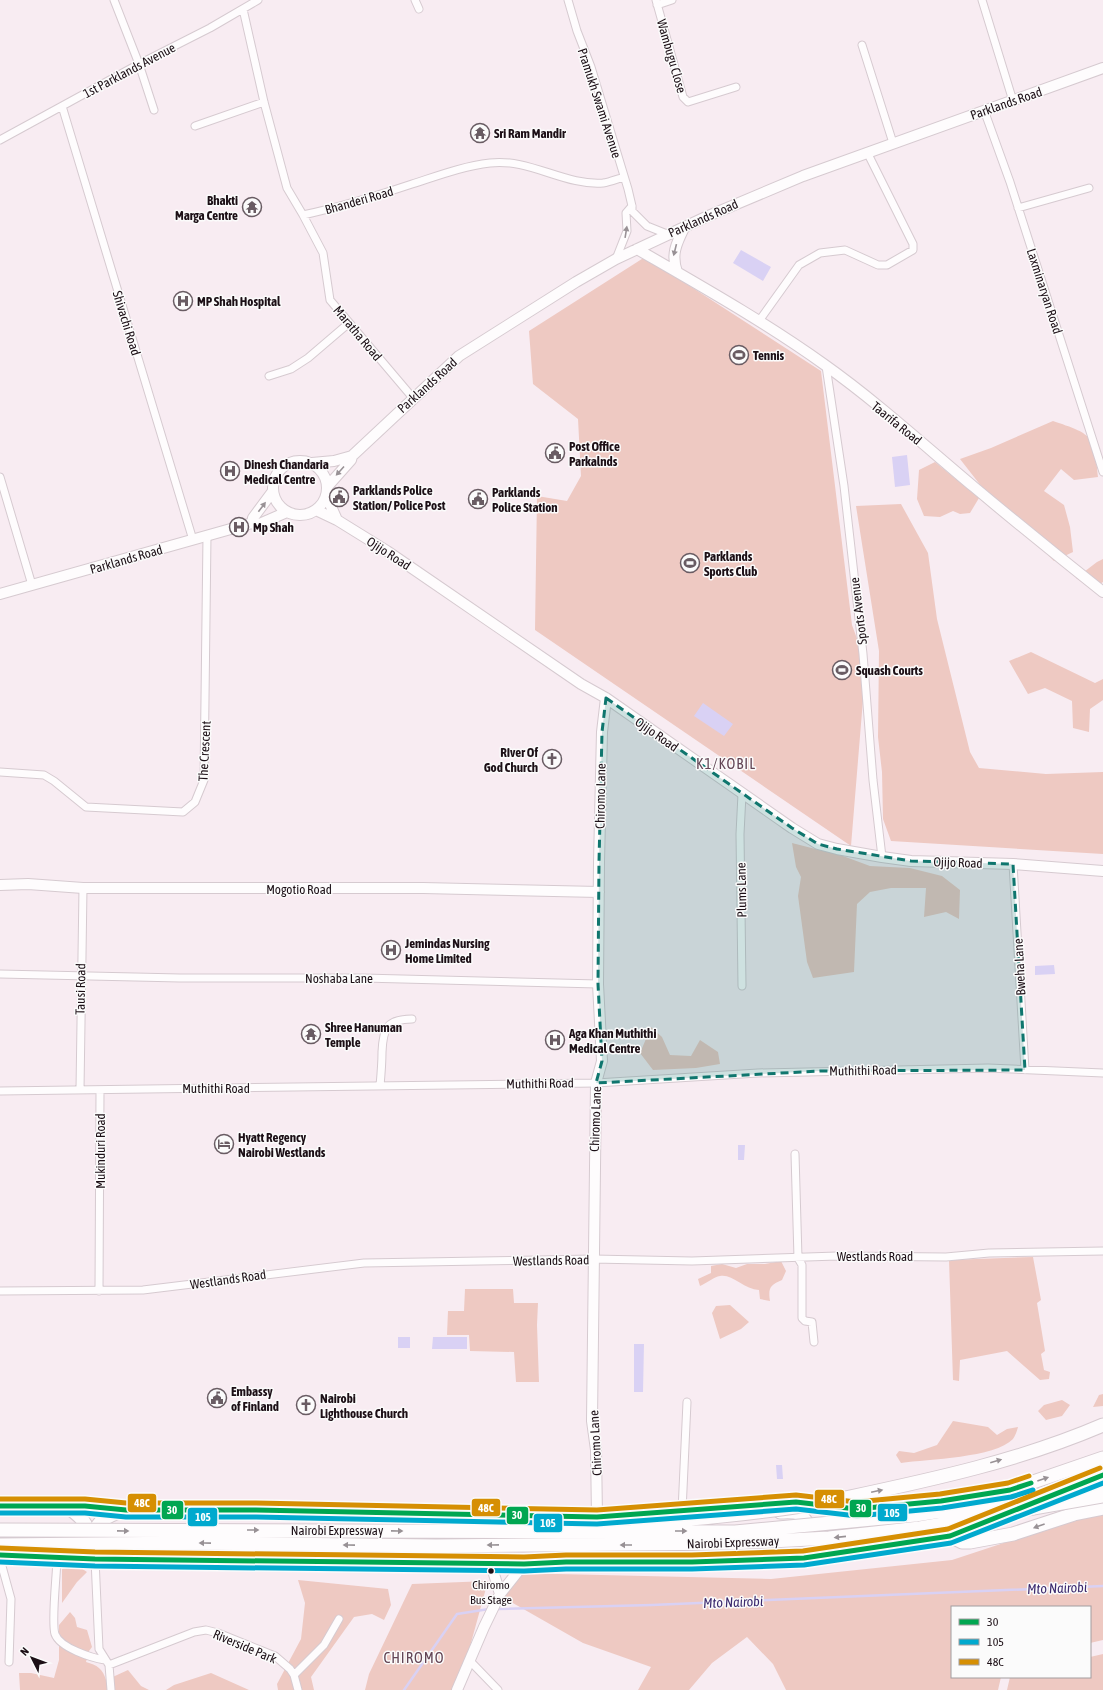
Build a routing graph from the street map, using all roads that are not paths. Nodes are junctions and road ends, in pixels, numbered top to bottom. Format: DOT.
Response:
graph roads {
  1 [pos="114,0"];
  2 [pos="258,0"];
  3 [pos="415,0"];
  4 [pos="568,0"];
  5 [pos="672,0"];
  6 [pos="982,0"];
  7 [pos="657,3"];
  8 [pos="244,9"];
  9 [pos="419,9"];
  10 [pos="862,45"];
  11 [pos="139,64"];
  12 [pos="1103,68"];
  13 [pos="736,87"];
  14 [pos="1013,101"];
  15 [pos="264,102"];
  16 [pos="62,106"];
  17 [pos="154,110"];
  18 [pos="984,110"];
  19 [pos="195,126"];
  20 [pos="0,140"];
  21 [pos="893,143"];
  22 [pos="868,152"];
  23 [pos="624,177"];
  24 [pos="1089,188"];
  25 [pos="632,206"];
  26 [pos="1018,208"];
  27 [pos="303,215"];
  28 [pos="684,228"];
  29 [pos="667,234"];
  30 [pos="637,249"];
  31 [pos="616,259"];
  32 [pos="677,272"];
  33 [pos="759,321"];
  34 [pos="349,323"];
  35 [pos="826,366"];
  36 [pos="269,376"];
  37 [pos="413,398"];
  38 [pos="352,456"];
  39 [pos="312,463"];
  40 [pos="1103,472"];
  41 [pos="0,477"];
  42 [pos="273,491"];
  43 [pos="327,491"];
  44 [pos="316,510"];
  45 [pos="287,512"];
  46 [pos="337,520"];
  47 [pos="252,523"];
  48 [pos="207,536"];
  49 [pos="193,540"];
  50 [pos="32,585"];
  51 [pos="1103,592"];
  52 [pos="0,594"];
  53 [pos="606,698"];
  54 [pos="0,772"];
  55 [pos="742,794"];
  56 [pos="882,857"];
  57 [pos="1012,864"];
  58 [pos="1103,871"];
  59 [pos="0,885"];
  60 [pos="83,888"];
  61 [pos="599,892"];
  62 [pos="0,974"];
  63 [pos="80,976"];
  64 [pos="598,984"];
  65 [pos="742,986"];
  66 [pos="412,1019"];
  67 [pos="1025,1070"];
  68 [pos="1103,1073"];
  69 [pos="596,1083"];
  70 [pos="380,1086"];
  71 [pos="80,1090"];
  72 [pos="100,1090"];
  73 [pos="0,1091"];
  74 [pos="795,1154"];
  75 [pos="1103,1251"];
  76 [pos="798,1258"];
  77 [pos="593,1260"];
  78 [pos="0,1291"];
  79 [pos="99,1291"];
  80 [pos="814,1342"];
  81 [pos="687,1402"];
  82 [pos="1103,1425"];
  83 [pos="1103,1458"];
  84 [pos="1103,1475"];
  85 [pos="1103,1486"];
  86 [pos="1103,1496"];
  87 [pos="0,1506"];
  88 [pos="66,1506"];
  89 [pos="1103,1508"];
  90 [pos="126,1510"];
  91 [pos="703,1510"];
  92 [pos="682,1511"];
  93 [pos="597,1517"];
  94 [pos="0,1524"];
  95 [pos="0,1530"];
  96 [pos="66,1530"];
  97 [pos="512,1530"];
  98 [pos="950,1536"];
  99 [pos="912,1542"];
  100 [pos="0,1545"];
  101 [pos="0,1555"];
  102 [pos="63,1558"];
  103 [pos="115,1558"];
  104 [pos="0,1559"];
  105 [pos="95,1559"];
  106 [pos="490,1564"];
  107 [pos="524,1564"];
  108 [pos="499,1597"];
  109 [pos="339,1619"];
  110 [pos="470,1661"];
  111 [pos="9,1662"];
  112 [pos="107,1662"];
  113 [pos="294,1675"];
  114 [pos="111,1690"];
  115 [pos="298,1690"];
  116 [pos="457,1690"];
  117 [pos="498,1690"];
  1 -- 11 [label="street"];
  2 -- 8 [label="street, 1st Parklands Avenue"];
  3 -- 9 [label="street"];
  4 -- 23 [label="street, Pramukh Swami Avenue"];
  5 -- 7 [label="street"];
  6 -- 14 [label="street"];
  7 -- 13 [label="street, Wambugu Close"];
  8 -- 11 [label="street, 1st Parklands Avenue"];
  8 -- 15 [label="street"];
  10 -- 21 [label="street"];
  11 -- 16 [label="street, 1st Parklands Avenue"];
  11 -- 17 [label="street"];
  12 -- 14 [label="main road, Parklands Road"];
  14 -- 18 [label="main road, Parklands Road"];
  15 -- 19 [label="street"];
  15 -- 27 [label="street"];
  16 -- 20 [label="street, 1st Parklands Avenue"];
  16 -- 49 [label="street, Shivachi Road"];
  18 -- 21 [label="main road, Parklands Road"];
  18 -- 26 [label="street, Laxminaryan Road"];
  21 -- 22 [label="main road, Parklands Road"];
  22 -- 28 [label="main road, Parklands Road"];
  22 -- 33 [label="street"];
  23 -- 25 [label="street, Pramukh Swami Avenue"];
  23 -- 27 [label="street, Bhanderi Road"];
  24 -- 26 [label="street"];
  25 -- 29 [label="street, Pramukh Swami Avenue"];
  31 -- 25 [label="street, one-way"];
  26 -- 40 [label="street, Laxminaryan Road"];
  27 -- 34 [label="street, Maratha Road"];
  28 -- 29 [label="main road, Parklands Road"];
  28 -- 32 [label="main road, one-way"];
  29 -- 30 [label="main road, Parklands Road"];
  30 -- 31 [label="main road, Parklands Road"];
  30 -- 32 [label="main road, Taarifa Road"];
  31 -- 37 [label="main road, Parklands Road"];
  32 -- 33 [label="main road, Taarifa Road"];
  33 -- 35 [label="main road, Taarifa Road"];
  34 -- 36 [label="street"];
  34 -- 37 [label="street, Maratha Road"];
  35 -- 51 [label="main road, Taarifa Road"];
  35 -- 56 [label="street, Sports Avenue"];
  37 -- 38 [label="main road, Parklands Road"];
  38 -- 39 [label="main road, Parklands Road"];
  38 -- 43 [label="main road, Parklands Road, one-way"];
  39 -- 42 [label="main road"];
  39 -- 43 [label="main road"];
  41 -- 50 [label="street"];
  42 -- 45 [label="main road"];
  47 -- 42 [label="main road, one-way"];
  43 -- 44 [label="main road"];
  43 -- 46 [label="main road"];
  44 -- 45 [label="main road"];
  44 -- 46 [label="main road, Ojijo Road"];
  45 -- 47 [label="main road, Parklands Road"];
  46 -- 53 [label="main road, Ojijo Road"];
  47 -- 48 [label="main road, Parklands Road"];
  48 -- 49 [label="main road, Parklands Road"];
  48 -- 54 [label="street, The Crescent"];
  49 -- 50 [label="main road, Parklands Road"];
  50 -- 52 [label="main road, Parklands Road"];
  53 -- 55 [label="main road, Ojijo Road"];
  53 -- 61 [label="main road, Chiromo Lane"];
  55 -- 56 [label="main road, Ojijo Road"];
  55 -- 65 [label="street, Plums Lane"];
  56 -- 57 [label="main road, Ojijo Road"];
  57 -- 58 [label="main road, Ojijo Road"];
  57 -- 67 [label="street, Bweha Lane"];
  59 -- 60 [label="main road, Mogotio Road"];
  60 -- 61 [label="main road, Mogotio Road"];
  60 -- 63 [label="street, Tausi Road"];
  61 -- 64 [label="main road, Chiromo Lane"];
  62 -- 63 [label="street, Noshaba Lane"];
  63 -- 64 [label="street, Noshaba Lane"];
  63 -- 71 [label="street, Tausi Road"];
  64 -- 69 [label="main road, Chiromo Lane"];
  66 -- 70 [label="street"];
  67 -- 68 [label="street, Muthithi Road"];
  67 -- 69 [label="street, Muthithi Road"];
  69 -- 70 [label="street, Muthithi Road"];
  69 -- 77 [label="main road, Chiromo Lane"];
  70 -- 72 [label="street, Muthithi Road"];
  71 -- 72 [label="street, Muthithi Road"];
  71 -- 73 [label="street, Muthithi Road"];
  72 -- 79 [label="street, Mukinduri Road"];
  74 -- 76 [label="street"];
  75 -- 76 [label="street, Westlands Road"];
  76 -- 77 [label="street, Westlands Road"];
  76 -- 80 [label="street"];
  77 -- 79 [label="street, Westlands Road"];
  77 -- 93 [label="main road, Chiromo Lane"];
  78 -- 79 [label="street, Westlands Road"];
  81 -- 92 [label="street"];
  97 -- 82 [label="highway, one-way, bridge"];
  91 -- 83 [label="highway, one-way"];
  84 -- 98 [label="highway"];
  97 -- 85 [label="highway, Nairobi Expressway, one-way, bridge"];
  86 -- 100 [label="highway, Nairobi Expressway, one-way, bridge"];
  87 -- 88 [label="highway"];
  88 -- 90 [label="highway"];
  88 -- 102 [label="highway"];
  89 -- 98 [label="highway, one-way"];
  90 -- 93 [label="highway"];
  90 -- 103 [label="highway"];
  91 -- 92 [label="highway"];
  91 -- 99 [label="highway"];
  92 -- 93 [label="highway"];
  94 -- 96 [label="highway, bridge"];
  95 -- 96 [label="highway, Nairobi Expressway, bridge"];
  96 -- 97 [label="highway, Nairobi Expressway, one-way, bridge"];
  98 -- 99 [label="highway"];
  99 -- 107 [label="highway"];
  101 -- 102 [label="highway"];
  102 -- 105 [label="highway"];
  102 -- 112 [label="street"];
  103 -- 105 [label="highway"];
  103 -- 106 [label="highway"];
  104 -- 111 [label="street"];
  105 -- 112 [label="street"];
  106 -- 107 [label="highway"];
  106 -- 108 [label="main road"];
  107 -- 108 [label="main road"];
  108 -- 110 [label="main road"];
  109 -- 113 [label="street"];
  110 -- 116 [label="main road"];
  110 -- 117 [label="street"];
  112 -- 113 [label="street, Riverside Park"];
  112 -- 114 [label="street"];
  113 -- 115 [label="street, Riverside Park"];
}
